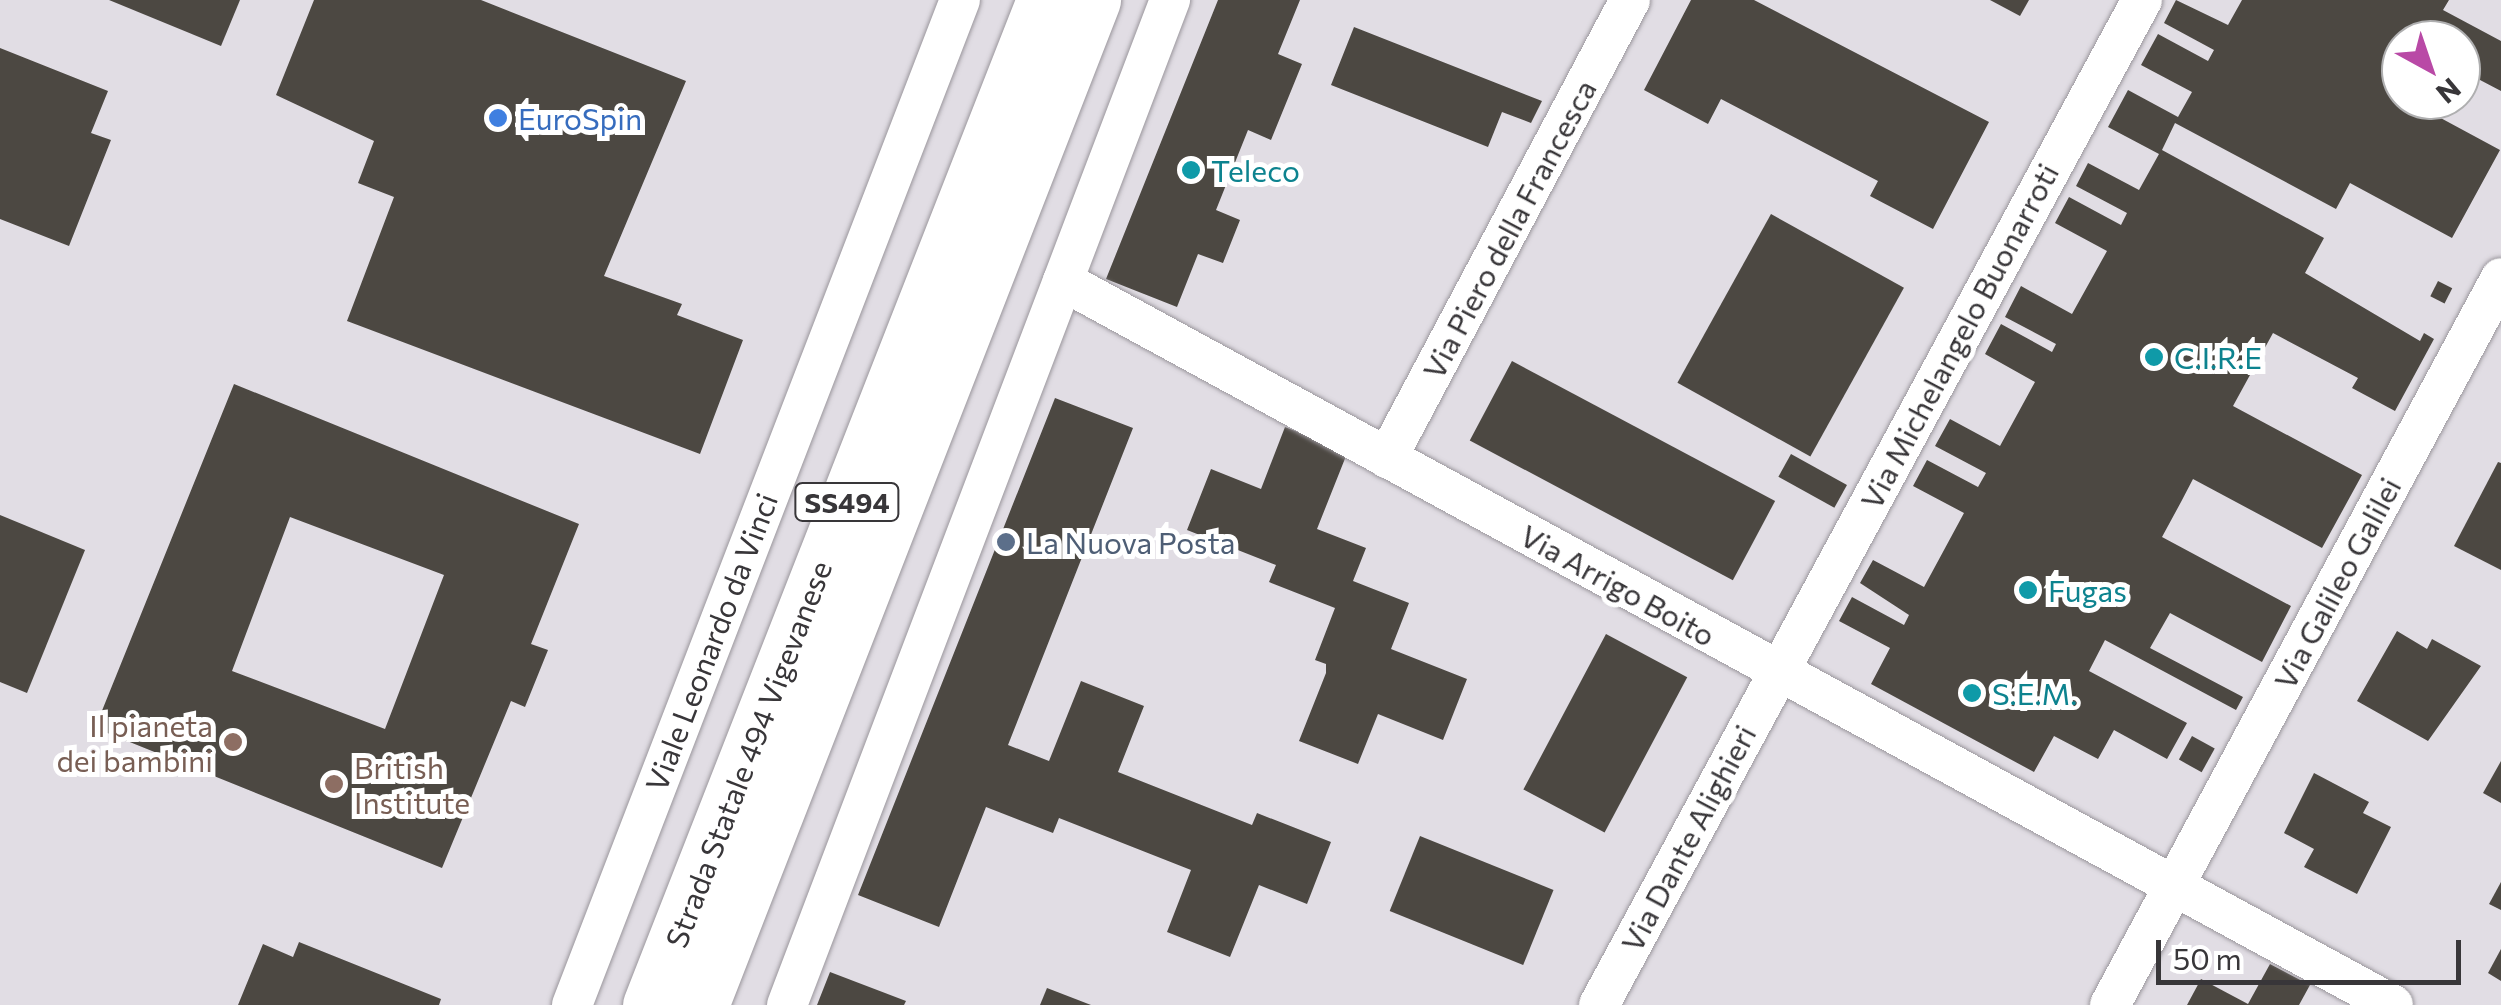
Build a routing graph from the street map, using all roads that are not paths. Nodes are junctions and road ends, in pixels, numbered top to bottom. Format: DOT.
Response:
graph roads {
  1 [pos="960,0"];
  2 [pos="1044,0"];
  3 [pos="1093,0"];
  4 [pos="1170,0"];
  5 [pos="1630,0"];
  6 [pos="2142,0"];
  7 [pos="2501,278"];
  8 [pos="1062,281"];
  9 [pos="1387,458"];
  10 [pos="1777,672"];
  11 [pos="2174,888"];
  12 [pos="572,1005"];
  13 [pos="650,1005"];
  14 [pos="701,1005"];
  15 [pos="788,1005"];
  16 [pos="1599,1005"];
  17 [pos="2110,1005"];
  18 [pos="2393,1005"];
  1 -- 12 [label="street, Viale Leonardo da Vinci"];
  2 -- 13 [label="main road, Strada Statale 494 Vigevanese / SS494"];
  3 -- 14 [label="main road, Strada Statale 494 Vigevanese / SS494"];
  4 -- 8 [label="street"];
  5 -- 9 [label="street, Via Piero della Francesca"];
  6 -- 10 [label="street, Via Michelangelo Buonarroti"];
  7 -- 11 [label="street, Via Galileo Galilei"];
  8 -- 9 [label="street, Via Arrigo Boito"];
  8 -- 15 [label="street"];
  9 -- 10 [label="street, Via Arrigo Boito"];
  10 -- 11 [label="street, Via Arrigo Boito"];
  10 -- 16 [label="street, Via Dante Alighieri"];
  11 -- 17 [label="street, Via Galileo Galilei"];
  11 -- 18 [label="street, Via Arrigo Boito"];
}
